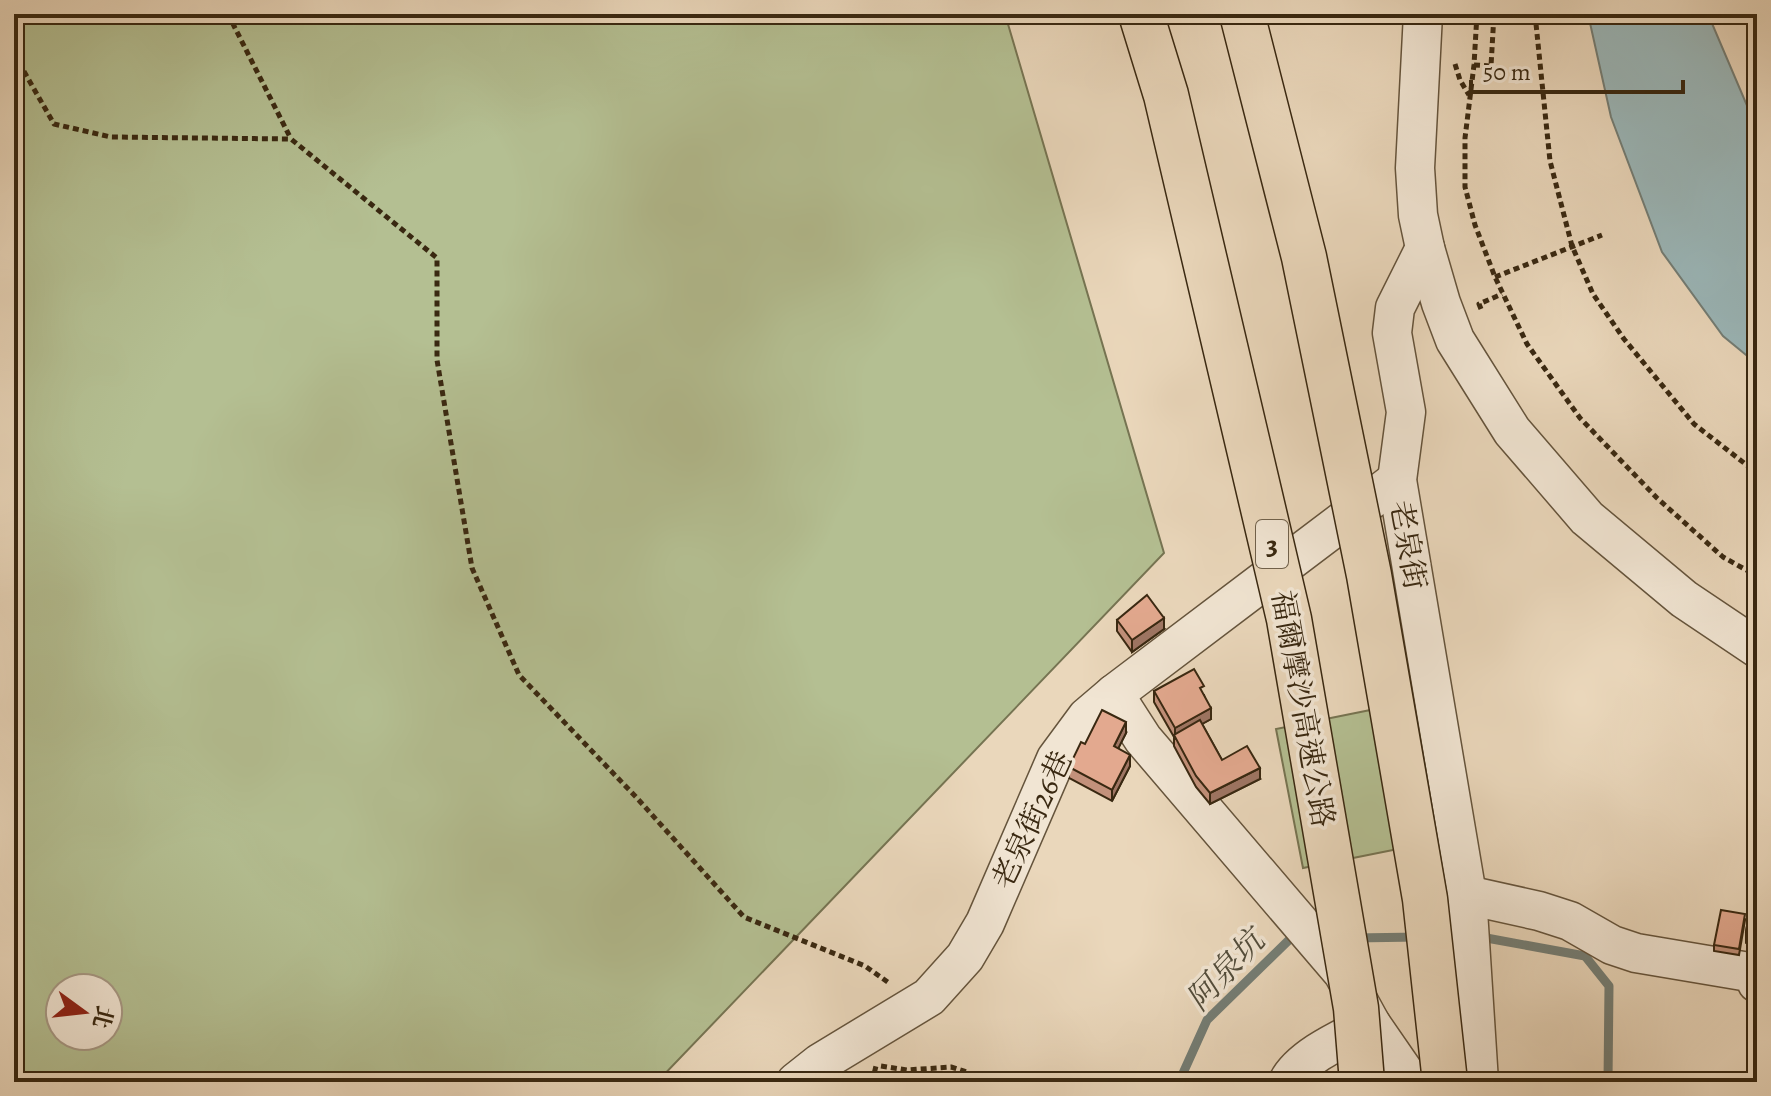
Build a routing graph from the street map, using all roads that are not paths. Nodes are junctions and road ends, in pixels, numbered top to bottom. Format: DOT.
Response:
graph roads {
  1 [pos="1141,14"];
  2 [pos="1242,14"];
  3 [pos="1423,14"];
  4 [pos="1425,248"];
  5 [pos="1397,480"];
  6 [pos="1757,648"];
  7 [pos="1114,694"];
  8 [pos="1467,895"];
  9 [pos="1757,983"];
  10 [pos="1371,1024"];
  11 [pos="796,1082"];
  12 [pos="1288,1082"];
  13 [pos="1362,1082"];
  14 [pos="1411,1082"];
  15 [pos="1445,1082"];
  16 [pos="1479,1082"];
  1 -- 13 [label="highway, 福爾摩沙高速公路 / 3, bridge"];
  2 -- 15 [label="highway, bridge"];
  3 -- 4 [label="street"];
  4 -- 5 [label="street, 老泉街"];
  4 -- 6 [label="street"];
  5 -- 7 [label="street, 老泉街26巷"];
  5 -- 8 [label="street, 老泉街"];
  7 -- 10 [label="street"];
  7 -- 11 [label="street, 老泉街26巷"];
  8 -- 9 [label="street"];
  8 -- 16 [label="street, 老泉街"];
  10 -- 12 [label="street"];
  10 -- 14 [label="street"];
}
